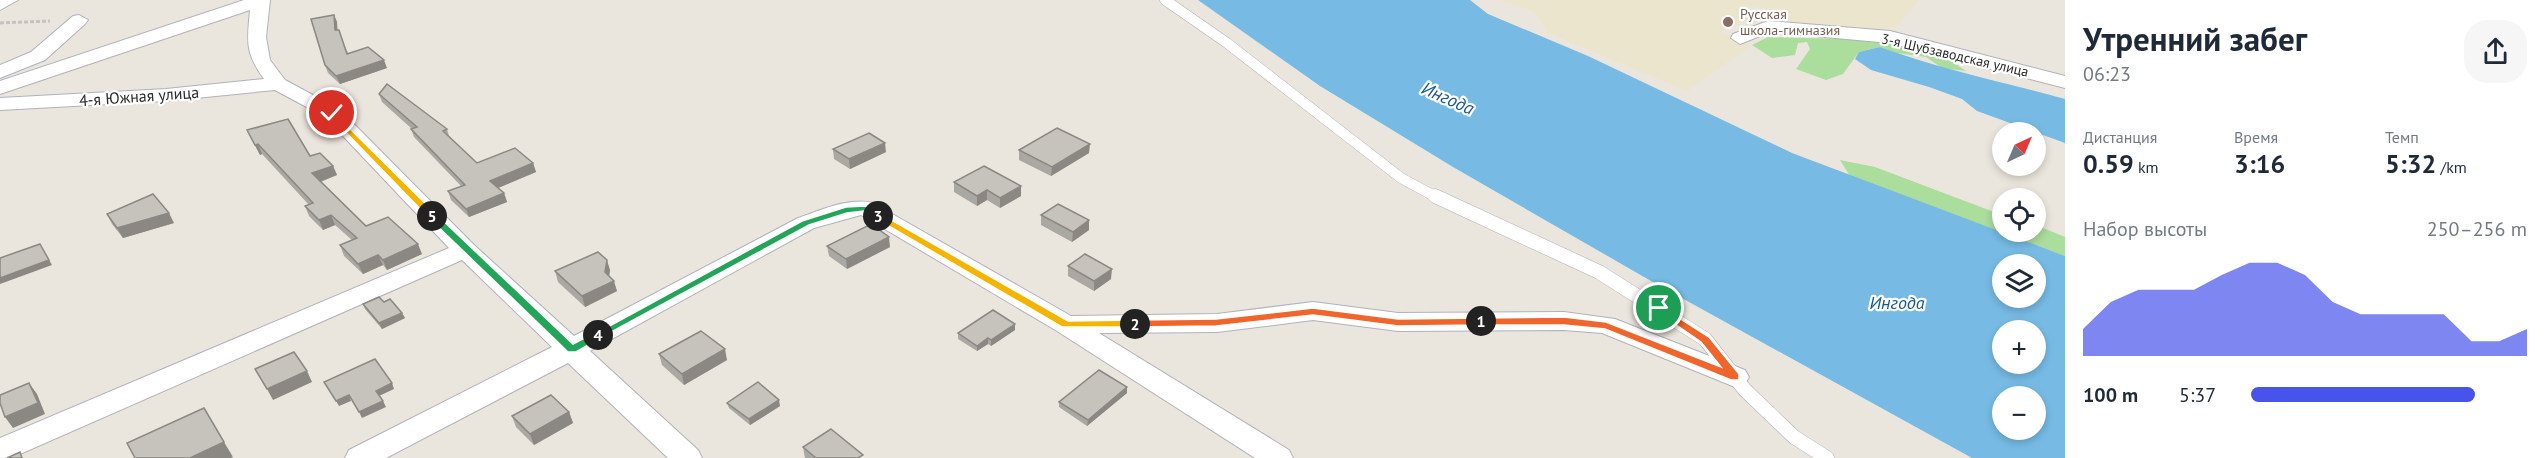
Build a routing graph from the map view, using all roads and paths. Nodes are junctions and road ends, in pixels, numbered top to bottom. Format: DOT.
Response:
graph roads {
  1 [pos="9,0"];
  2 [pos="260,0"];
  3 [pos="1165,0"];
  4 [pos="0,5"];
  5 [pos="79,20"];
  6 [pos="0,23"];
  7 [pos="1740,38"];
  8 [pos="0,72"];
  9 [pos="2065,82"];
  10 [pos="278,84"];
  11 [pos="0,88"];
  12 [pos="0,104"];
  13 [pos="465,250"];
  14 [pos="1066,324"];
  15 [pos="572,349"];
  16 [pos="1735,377"];
  17 [pos="0,450"];
  18 [pos="360,458"];
  19 [pos="687,458"];
  20 [pos="1278,458"];
  21 [pos="1827,458"];
  1 -- 4 [label="street"];
  2 -- 10 [label="street"];
  2 -- 11 [label="street"];
  3 -- 16 [label="lane"];
  5 -- 6 [label="path"];
  5 -- 8 [label="street"];
  7 -- 9 [label="street, 3-я Шубзаводская улица"];
  10 -- 12 [label="street, 4-я Южная улица"];
  10 -- 13 [label="street"];
  13 -- 15 [label="street"];
  13 -- 17 [label="street"];
  14 -- 15 [label="street"];
  14 -- 16 [label="street"];
  14 -- 20 [label="street"];
  15 -- 18 [label="street"];
  15 -- 19 [label="street"];
  16 -- 21 [label="lane"];
}
